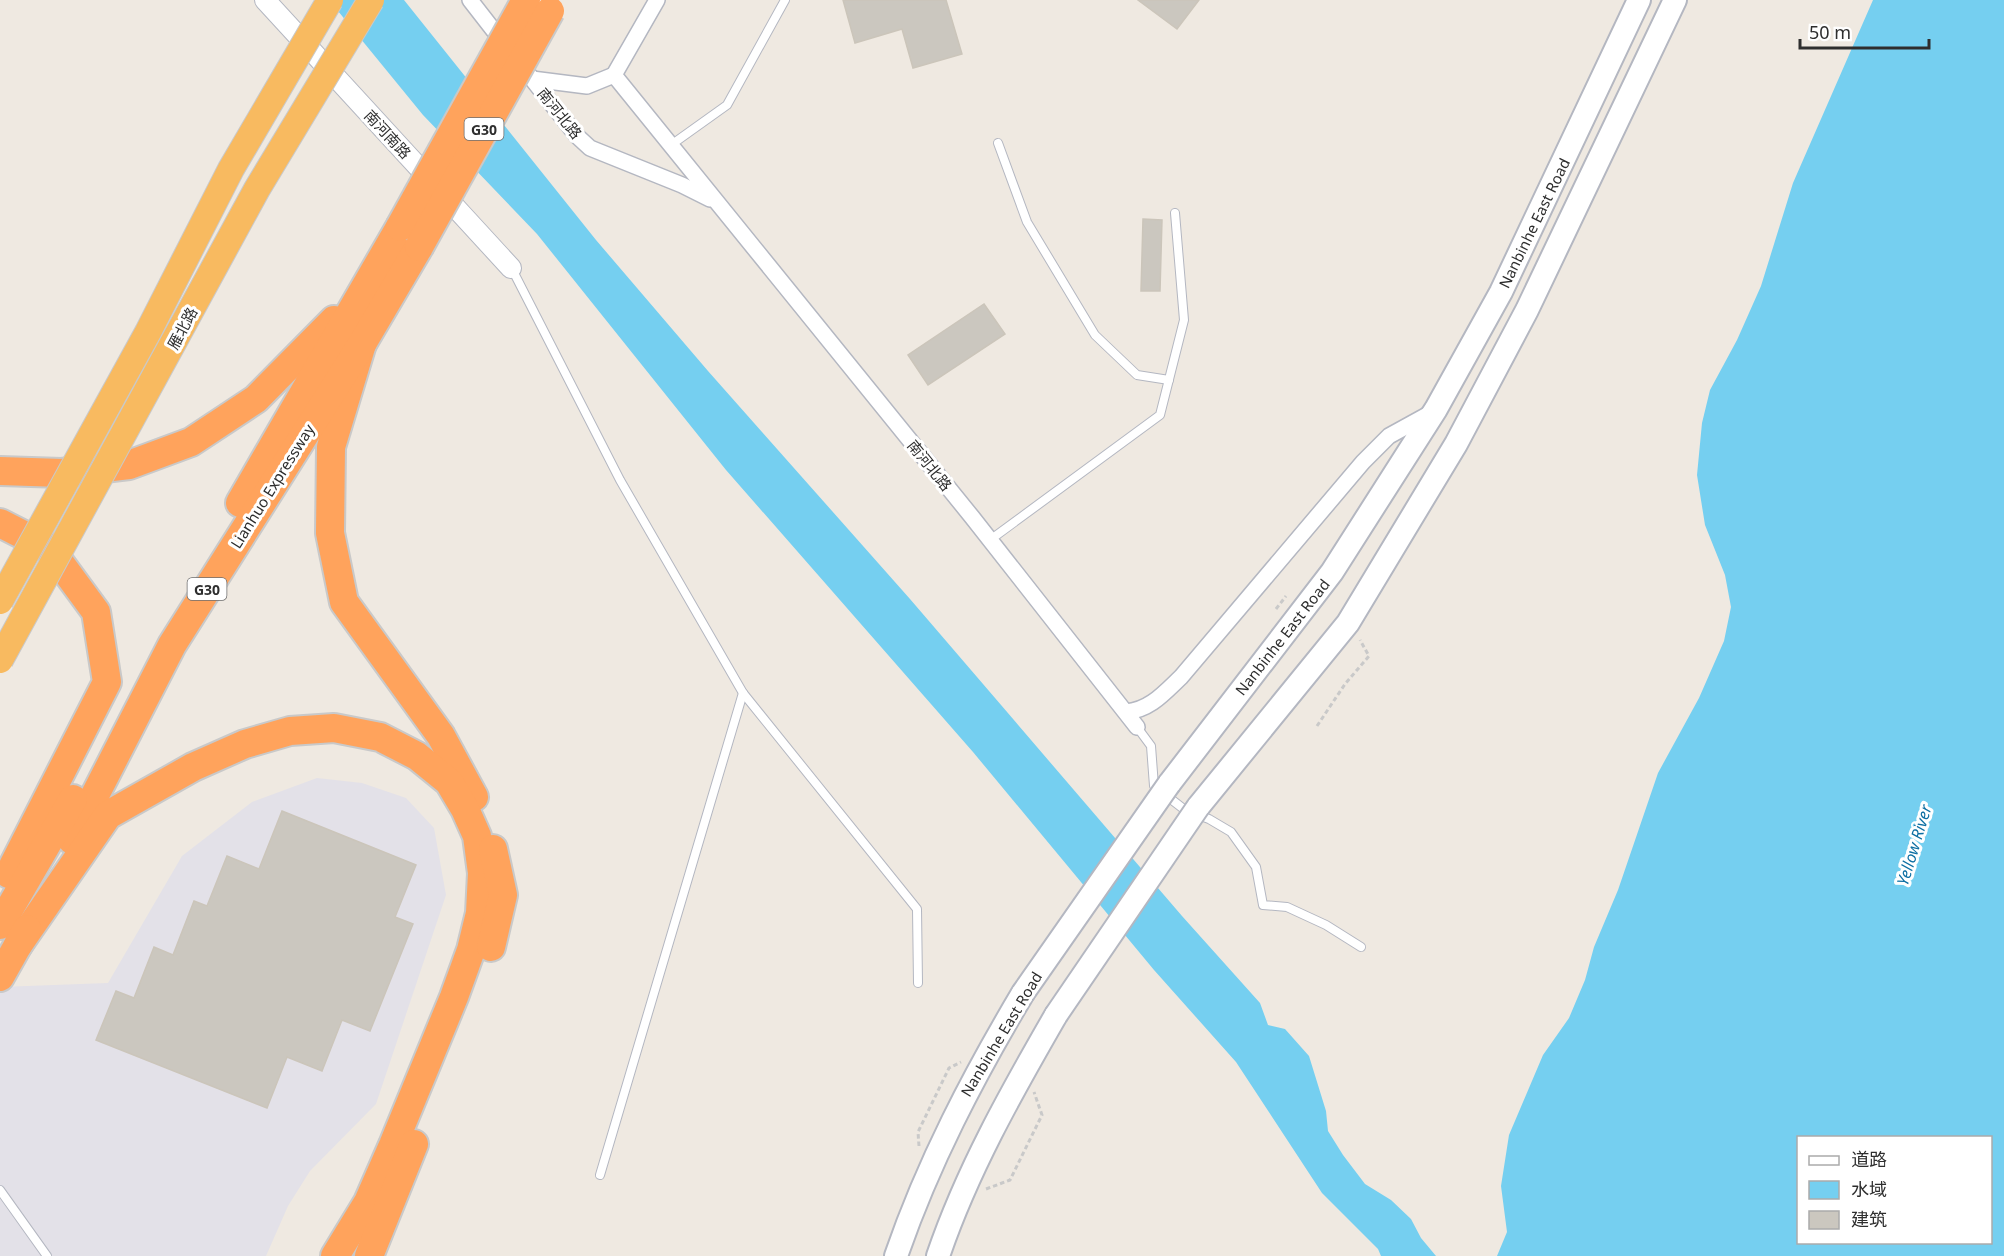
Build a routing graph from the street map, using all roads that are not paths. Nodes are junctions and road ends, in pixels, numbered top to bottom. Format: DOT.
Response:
graph roads {
  1 [pos="266,0"];
  2 [pos="330,0"];
  3 [pos="371,0"];
  4 [pos="470,0"];
  5 [pos="657,0"];
  6 [pos="785,0"];
  7 [pos="1639,0"];
  8 [pos="1675,0"];
  9 [pos="544,4"];
  10 [pos="614,75"];
  11 [pos="532,79"];
  12 [pos="998,143"];
  13 [pos="670,145"];
  14 [pos="719,205"];
  15 [pos="1174,213"];
  16 [pos="409,237"];
  17 [pos="511,268"];
  18 [pos="364,288"];
  19 [pos="362,344"];
  20 [pos="1169,380"];
  21 [pos="1436,409"];
  22 [pos="0,471"];
  23 [pos="0,523"];
  24 [pos="990,540"];
  25 [pos="0,601"];
  26 [pos="0,660"];
  27 [pos="743,693"];
  28 [pos="1126,712"];
  29 [pos="1137,727"];
  30 [pos="0,893"];
  31 [pos="9,935"];
  32 [pos="1361,947"];
  33 [pos="0,977"];
  34 [pos="918,983"];
  35 [pos="600,1175"];
  36 [pos="0,1190"];
  37 [pos="47,1256"];
  38 [pos="335,1256"];
  39 [pos="369,1256"];
  40 [pos="896,1256"];
  41 [pos="938,1256"];
  1 -- 17 [label="street, 南河南路"];
  2 -- 25 [label="highway, 雁北路, bridge"];
  3 -- 26 [label="highway, 雁北路, bridge"];
  4 -- 11 [label="street, 南河北路"];
  5 -- 10 [label="street"];
  6 -- 13 [label="lane"];
  7 -- 21 [label="main road, Nanbinhe East Road"];
  8 -- 41 [label="main road, Nanbinhe East Road, bridge"];
  9 -- 16 [label="highway, Lianhuo Expressway / G30, bridge"];
  10 -- 11 [label="street, 南河北路"];
  10 -- 13 [label="street, 南河北路"];
  11 -- 14 [label="street, 南河北路"];
  12 -- 20 [label="lane"];
  13 -- 14 [label="street, 南河北路"];
  14 -- 24 [label="street, 南河北路"];
  15 -- 20 [label="lane"];
  16 -- 18 [label="highway, Lianhuo Expressway / G30"];
  16 -- 19 [label="highway, Lianhuo Expressway / G30"];
  17 -- 27 [label="lane"];
  18 -- 22 [label="highway"];
  18 -- 31 [label="highway, Lianhuo Expressway / G30"];
  19 -- 31 [label="highway, Lianhuo Expressway / G30"];
  19 -- 39 [label="highway"];
  20 -- 24 [label="lane"];
  21 -- 28 [label="street"];
  21 -- 40 [label="main road, Nanbinhe East Road, bridge"];
  23 -- 30 [label="highway"];
  24 -- 28 [label="street, 南河北路"];
  27 -- 34 [label="lane"];
  27 -- 35 [label="lane"];
  28 -- 29 [label="street, 南河北路"];
  29 -- 32 [label="lane"];
  31 -- 33 [label="highway, Lianhuo Expressway / G30"];
  31 -- 38 [label="highway"];
  36 -- 37 [label="lane"];
}
